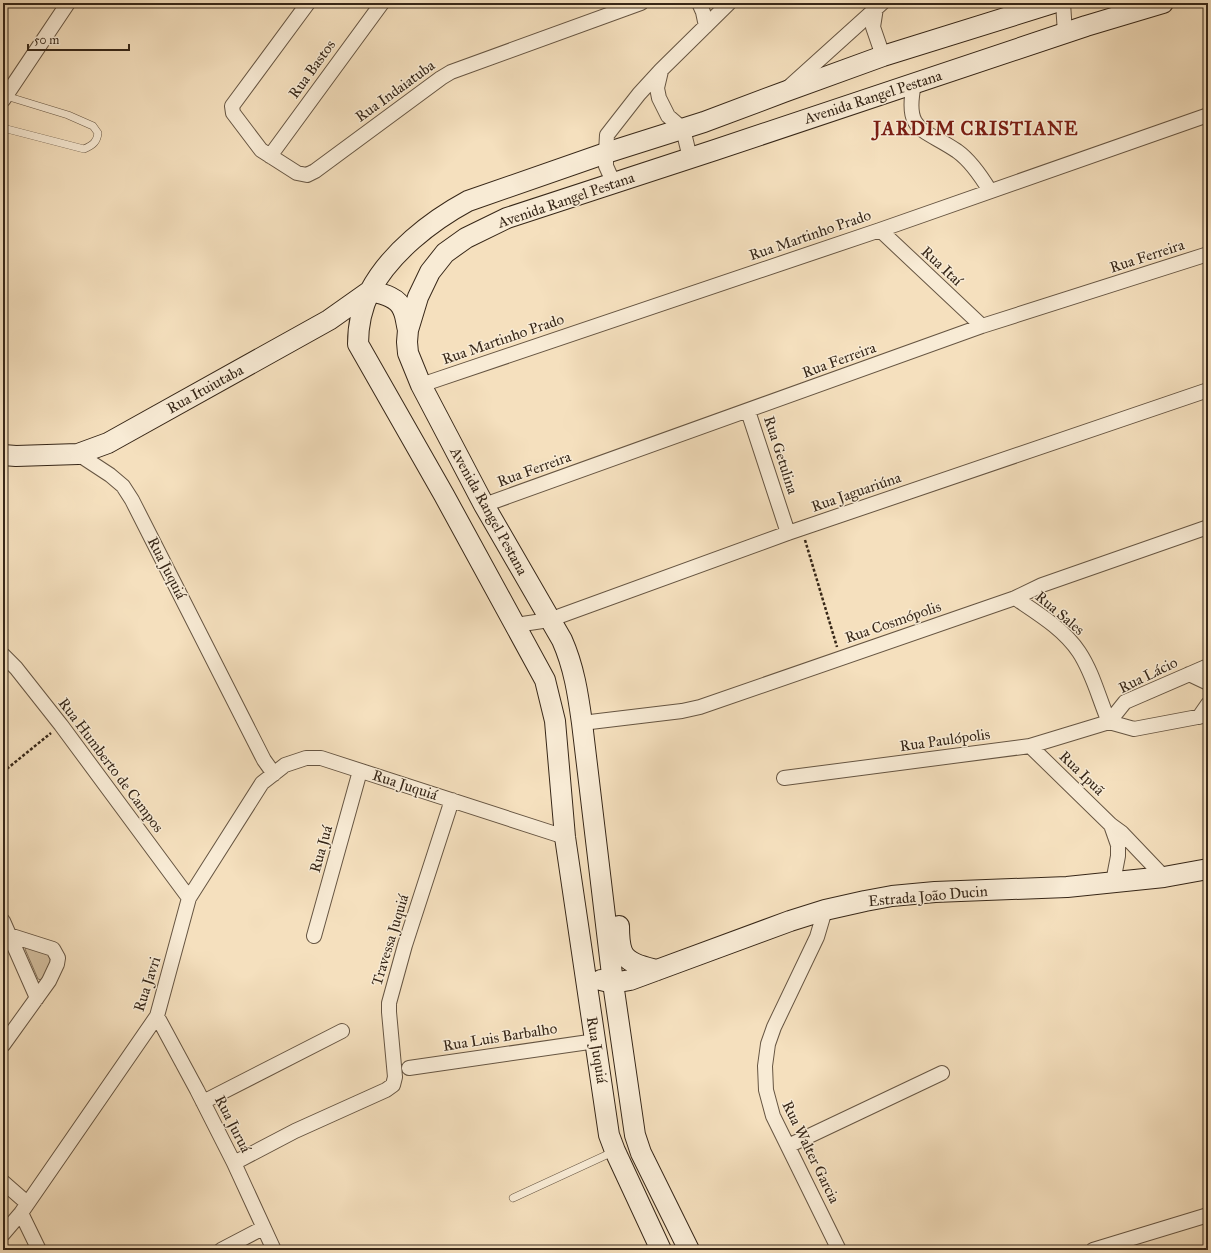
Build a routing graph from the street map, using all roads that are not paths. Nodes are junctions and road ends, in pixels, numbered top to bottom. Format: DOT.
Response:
graph roads {
  1 [pos="68,3"];
  2 [pos="308,3"];
  3 [pos="382,3"];
  4 [pos="641,3"];
  5 [pos="699,3"];
  6 [pos="1053,3"];
  7 [pos="1063,3"];
  8 [pos="1163,3"];
  9 [pos="727,4"];
  10 [pos="879,6"];
  11 [pos="706,26"];
  12 [pos="1065,33"];
  13 [pos="883,56"];
  14 [pos="661,70"];
  15 [pos="914,84"];
  16 [pos="784,92"];
  17 [pos="4,98"];
  18 [pos="1208,115"];
  19 [pos="3,128"];
  20 [pos="683,128"];
  21 [pos="606,153"];
  22 [pos="270,156"];
  23 [pos="690,158"];
  24 [pos="615,183"];
  25 [pos="990,191"];
  26 [pos="880,230"];
  27 [pos="1208,254"];
  28 [pos="370,291"];
  29 [pos="329,320"];
  30 [pos="982,326"];
  31 [pos="408,330"];
  32 [pos="358,344"];
  33 [pos="421,385"];
  34 [pos="1208,390"];
  35 [pos="748,411"];
  36 [pos="78,454"];
  37 [pos="3,455"];
  38 [pos="484,505"];
  39 [pos="1208,527"];
  40 [pos="788,533"];
  41 [pos="1015,598"];
  42 [pos="549,620"];
  43 [pos="516,625"];
  44 [pos="3,655"];
  45 [pos="1208,666"];
  46 [pos="1189,674"];
  47 [pos="1208,683"];
  48 [pos="1208,704"];
  49 [pos="1203,716"];
  50 [pos="1109,722"];
  51 [pos="582,723"];
  52 [pos="1030,746"];
  53 [pos="360,771"];
  54 [pos="274,774"];
  55 [pos="784,778"];
  56 [pos="452,800"];
  57 [pos="1111,825"];
  58 [pos="565,837"];
  59 [pos="599,865"];
  60 [pos="1208,870"];
  61 [pos="1164,877"];
  62 [pos="1113,882"];
  63 [pos="190,898"];
  64 [pos="826,910"];
  65 [pos="3,921"];
  66 [pos="9,935"];
  67 [pos="314,936"];
  68 [pos="582,960"];
  69 [pos="657,970"];
  70 [pos="613,983"];
  71 [pos="37,998"];
  72 [pos="157,1016"];
  73 [pos="342,1031"];
  74 [pos="596,1041"];
  75 [pos="3,1045"];
  76 [pos="409,1068"];
  77 [pos="942,1073"];
  78 [pos="203,1102"];
  79 [pos="788,1146"];
  80 [pos="615,1151"];
  81 [pos="234,1164"];
  82 [pos="3,1182"];
  83 [pos="513,1198"];
  84 [pos="24,1208"];
  85 [pos="1208,1215"];
  86 [pos="263,1228"];
  87 [pos="3,1234"];
  88 [pos="39,1250"];
  89 [pos="221,1250"];
  90 [pos="274,1250"];
  91 [pos="661,1250"];
  92 [pos="688,1250"];
  93 [pos="839,1250"];
  94 [pos="1093,1250"];
  1 -- 17 [label="street"];
  2 -- 22 [label="street, Rua Indaiatuba"];
  3 -- 22 [label="street, Rua Bastos"];
  4 -- 22 [label="street, Rua Indaiatuba"];
  5 -- 11 [label="street"];
  6 -- 13 [label="main road, Avenida Rangel Pestana"];
  7 -- 12 [label="street"];
  8 -- 12 [label="main road, Avenida Rangel Pestana"];
  9 -- 11 [label="street"];
  10 -- 13 [label="street"];
  10 -- 16 [label="street"];
  11 -- 14 [label="street"];
  12 -- 15 [label="main road, Avenida Rangel Pestana"];
  13 -- 16 [label="main road, Avenida Rangel Pestana"];
  14 -- 20 [label="street"];
  14 -- 21 [label="street"];
  15 -- 23 [label="main road, Avenida Rangel Pestana"];
  15 -- 25 [label="street"];
  16 -- 20 [label="main road, Avenida Rangel Pestana"];
  17 -- 19 [label="lane"];
  18 -- 25 [label="street, Rua Martinho Prado"];
  20 -- 21 [label="main road, Avenida Rangel Pestana"];
  20 -- 23 [label="street"];
  21 -- 24 [label="street"];
  21 -- 28 [label="main road, Avenida Rangel Pestana"];
  23 -- 24 [label="main road, Avenida Rangel Pestana"];
  24 -- 31 [label="main road, Avenida Rangel Pestana"];
  25 -- 26 [label="street, Rua Martinho Prado"];
  26 -- 30 [label="street, Rua Itaí"];
  26 -- 33 [label="street, Rua Martinho Prado"];
  27 -- 30 [label="street, Rua Ferreira"];
  28 -- 29 [label="main road, Rua Ituiutaba"];
  28 -- 31 [label="main road"];
  28 -- 32 [label="main road, Avenida Rangel Pestana"];
  29 -- 32 [label="main road"];
  29 -- 36 [label="main road, Rua Ituiutaba"];
  30 -- 35 [label="street, Rua Ferreira"];
  31 -- 33 [label="main road, Avenida Rangel Pestana"];
  32 -- 43 [label="main road, Avenida Rangel Pestana"];
  33 -- 38 [label="main road, Avenida Rangel Pestana"];
  34 -- 40 [label="street, Rua Jaguariúna"];
  35 -- 38 [label="street, Rua Ferreira"];
  35 -- 40 [label="street, Rua Getulina"];
  36 -- 37 [label="main road"];
  36 -- 54 [label="street, Rua Juquiá"];
  38 -- 42 [label="main road, Avenida Rangel Pestana"];
  39 -- 41 [label="street, Rua Cosmópolis"];
  40 -- 42 [label="street, Rua Jaguariúna"];
  41 -- 50 [label="street, Rua Sales"];
  41 -- 51 [label="street, Rua Cosmópolis"];
  42 -- 43 [label="street, Rua Jaguariúna"];
  42 -- 51 [label="main road, Avenida Rangel Pestana"];
  43 -- 58 [label="main road, Avenida Rangel Pestana"];
  44 -- 63 [label="street, Rua Humberto de Campos"];
  45 -- 46 [label="street, Rua Lácio"];
  46 -- 47 [label="street"];
  46 -- 50 [label="street, Rua Lácio"];
  48 -- 49 [label="street"];
  49 -- 50 [label="street"];
  50 -- 52 [label="street, Rua Paulópolis"];
  51 -- 59 [label="main road, Avenida Rangel Pestana"];
  52 -- 55 [label="street, Rua Paulópolis"];
  52 -- 57 [label="street, Rua Ipuã"];
  53 -- 54 [label="street, Rua Juquiá"];
  53 -- 56 [label="street, Rua Juquiá"];
  53 -- 67 [label="street, Rua Juá"];
  54 -- 63 [label="street, Rua Javri"];
  56 -- 58 [label="street, Rua Juquiá"];
  56 -- 81 [label="street, Travessa Juquiá"];
  57 -- 61 [label="street, Rua Ipuã"];
  57 -- 62 [label="street, Rua Ipuã"];
  58 -- 59 [label="main road"];
  58 -- 68 [label="main road, Rua Juquiá"];
  59 -- 69 [label="main road"];
  59 -- 70 [label="main road, Rua Juquiá"];
  60 -- 61 [label="main road, Estrada João Ducin"];
  61 -- 62 [label="main road, Estrada João Ducin"];
  62 -- 64 [label="main road, Estrada João Ducin"];
  63 -- 72 [label="street, Rua Javri"];
  64 -- 69 [label="main road, Estrada João Ducin"];
  64 -- 79 [label="street, Rua Walter Garcia"];
  65 -- 66 [label="street"];
  66 -- 71 [label="street"];
  66 -- 71 [label="street"];
  68 -- 70 [label="main road"];
  68 -- 74 [label="main road, Rua Juquiá"];
  69 -- 70 [label="main road, Estrada João Ducin"];
  70 -- 92 [label="main road, Rua Juquiá"];
  71 -- 75 [label="street"];
  72 -- 78 [label="street, Rua Juruá"];
  72 -- 84 [label="street, Rua Javri"];
  73 -- 78 [label="street"];
  74 -- 76 [label="street, Rua Luis Barbalho"];
  74 -- 80 [label="main road, Rua Juquiá"];
  77 -- 79 [label="street"];
  78 -- 81 [label="street, Rua Juruá"];
  79 -- 93 [label="street, Rua Walter Garcia"];
  80 -- 83 [label="lane"];
  80 -- 91 [label="main road, Rua Juquiá"];
  81 -- 86 [label="street, Rua Juruá"];
  82 -- 84 [label="street"];
  84 -- 87 [label="street, Rua Javri"];
  84 -- 88 [label="street"];
  85 -- 94 [label="street"];
  86 -- 89 [label="street"];
  86 -- 90 [label="street, Rua Juruá"];
}
